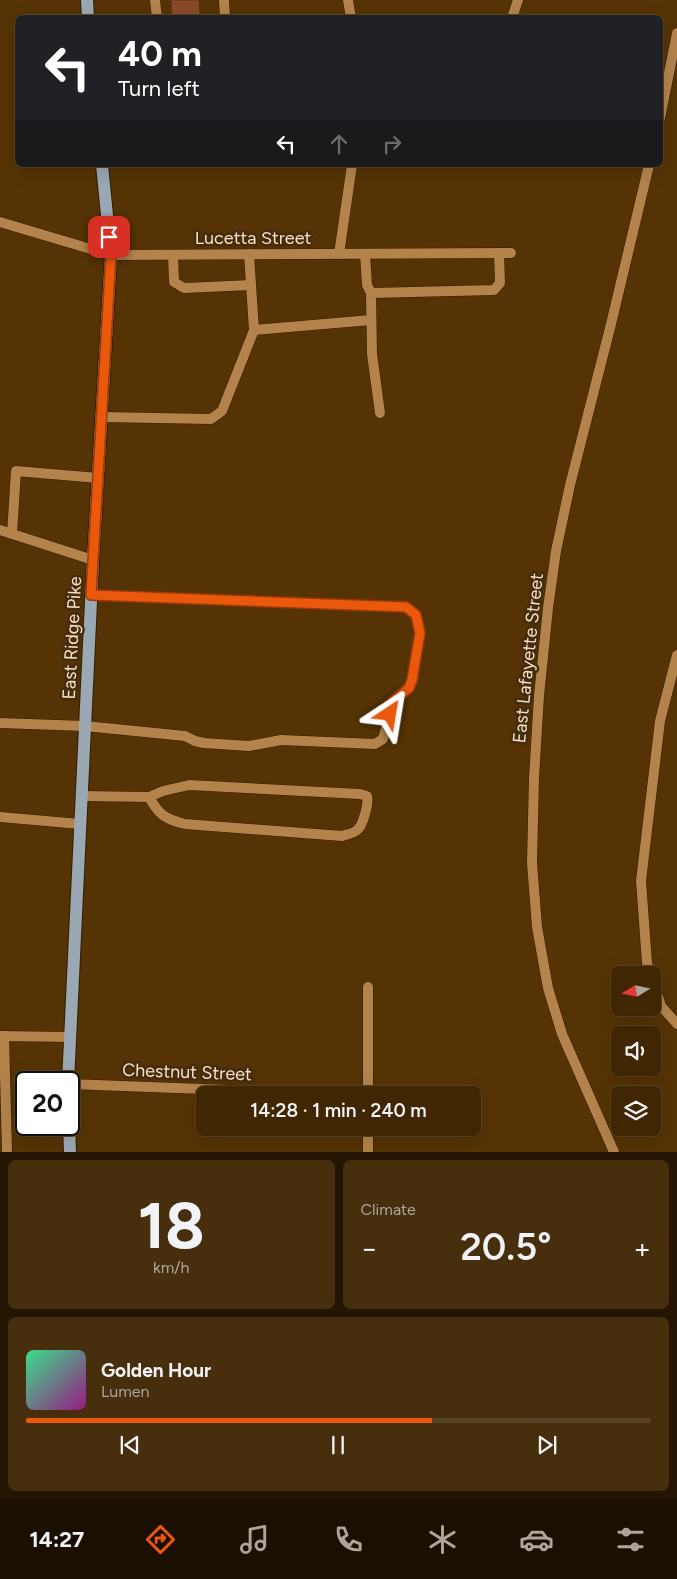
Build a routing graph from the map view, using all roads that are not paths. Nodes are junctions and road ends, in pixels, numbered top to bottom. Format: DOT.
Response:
graph roads {
  1 [pos="87,0"];
  2 [pos="155,0"];
  3 [pos="224,0"];
  4 [pos="348,0"];
  5 [pos="518,0"];
  6 [pos="88,15"];
  7 [pos="157,15"];
  8 [pos="225,15"];
  9 [pos="350,15"];
  10 [pos="513,15"];
  11 [pos="677,33"];
  12 [pos="663,103"];
  13 [pos="102,167"];
  14 [pos="352,167"];
  15 [pos="649,167"];
  16 [pos="0,222"];
  17 [pos="499,253"];
  18 [pos="511,253"];
  19 [pos="249,254"];
  20 [pos="339,254"];
  21 [pos="365,254"];
  22 [pos="111,255"];
  23 [pos="173,255"];
  24 [pos="251,285"];
  25 [pos="371,293"];
  26 [pos="371,320"];
  27 [pos="254,330"];
  28 [pos="380,413"];
  29 [pos="102,417"];
  30 [pos="98,478"];
  31 [pos="0,530"];
  32 [pos="12,534"];
  33 [pos="93,560"];
  34 [pos="91,595"];
  35 [pos="677,655"];
  36 [pos="0,723"];
  37 [pos="85,726"];
  38 [pos="82,796"];
  39 [pos="149,797"];
  40 [pos="0,817"];
  41 [pos="80,824"];
  42 [pos="649,966"];
  43 [pos="368,987"];
  44 [pos="661,1003"];
  45 [pos="677,1024"];
  46 [pos="2,1036"];
  47 [pos="70,1037"];
  48 [pos="69,1071"];
  49 [pos="80,1083"];
  50 [pos="366,1086"];
  51 [pos="196,1088"];
  52 [pos="69,1136"];
  53 [pos="368,1136"];
  54 [pos="6,1152"];
  55 [pos="70,1152"];
  56 [pos="368,1152"];
  57 [pos="614,1152"];
  1 -- 6 [label="main road"];
  2 -- 7 [label="street"];
  3 -- 8 [label="street"];
  4 -- 9 [label="street"];
  5 -- 10 [label="street"];
  11 -- 12 [label="street"];
  13 -- 22 [label="main road, East Ridge Pike"];
  14 -- 20 [label="street"];
  15 -- 57 [label="street, East Lafayette Street"];
  16 -- 22 [label="street, Lucetta Street"];
  17 -- 18 [label="street, Lucetta Street"];
  17 -- 21 [label="street, Lucetta Street"];
  17 -- 25 [label="street"];
  19 -- 20 [label="street, Lucetta Street"];
  19 -- 23 [label="street, Lucetta Street"];
  19 -- 24 [label="street"];
  20 -- 21 [label="street, Lucetta Street"];
  21 -- 25 [label="street"];
  22 -- 23 [label="street, Lucetta Street"];
  22 -- 29 [label="main road, East Ridge Pike"];
  23 -- 24 [label="street"];
  24 -- 27 [label="street"];
  25 -- 26 [label="street"];
  26 -- 27 [label="street"];
  26 -- 28 [label="street"];
  27 -- 29 [label="street"];
  29 -- 30 [label="main road, East Ridge Pike"];
  30 -- 32 [label="street"];
  30 -- 33 [label="main road, East Ridge Pike"];
  31 -- 32 [label="street"];
  32 -- 33 [label="street"];
  33 -- 34 [label="main road, East Ridge Pike"];
  34 -- 37 [label="main road, East Ridge Pike"];
  34 -- 37 [label="street"];
  35 -- 42 [label="street"];
  36 -- 37 [label="street"];
  37 -- 38 [label="main road, East Ridge Pike"];
  38 -- 39 [label="street"];
  38 -- 41 [label="main road, East Ridge Pike"];
  39 -- 39 [label="street"];
  40 -- 41 [label="street"];
  41 -- 47 [label="main road, East Ridge Pike"];
  43 -- 50 [label="street"];
  44 -- 45 [label="street"];
  46 -- 47 [label="street"];
  46 -- 54 [label="street"];
  47 -- 48 [label="main road, East Ridge Pike"];
  49 -- 51 [label="street, Chestnut Street"];
  52 -- 55 [label="main road"];
  53 -- 56 [label="street"];
}
